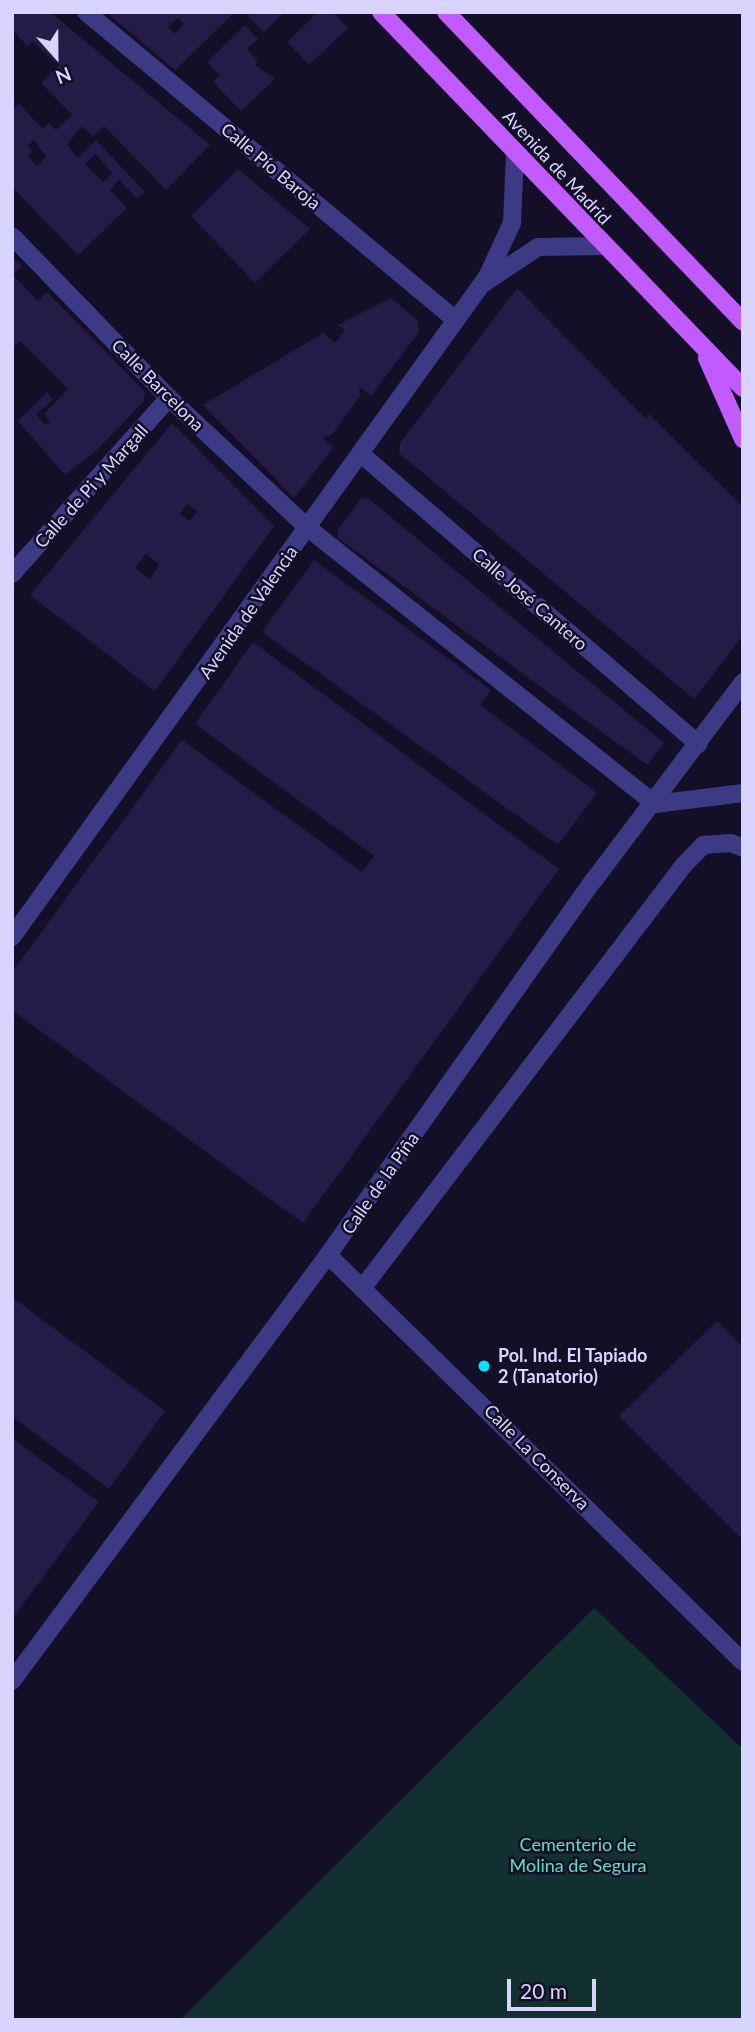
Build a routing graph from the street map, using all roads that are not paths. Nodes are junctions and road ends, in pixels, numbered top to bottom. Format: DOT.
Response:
graph roads {
  1 [pos="86,12"];
  2 [pos="381,12"];
  3 [pos="446,12"];
  4 [pos="515,153"];
  5 [pos="12,236"];
  6 [pos="603,246"];
  7 [pos="484,281"];
  8 [pos="456,320"];
  9 [pos="743,321"];
  10 [pos="703,349"];
  11 [pos="743,388"];
  12 [pos="169,398"];
  13 [pos="743,439"];
  14 [pos="361,454"];
  15 [pos="308,528"];
  16 [pos="13,570"];
  17 [pos="743,682"];
  18 [pos="698,744"];
  19 [pos="743,793"];
  20 [pos="655,804"];
  21 [pos="743,848"];
  22 [pos="12,937"];
  23 [pos="328,1255"];
  24 [pos="364,1286"];
  25 [pos="740,1657"];
  26 [pos="12,1681"];
  1 -- 8 [label="street, Calle Pío Baroja"];
  2 -- 4 [label="main road, Avenida de Madrid"];
  3 -- 9 [label="main road, Avenida de Madrid"];
  4 -- 6 [label="main road, Avenida de Madrid"];
  4 -- 7 [label="street, Avenida de Valencia"];
  5 -- 12 [label="street, Calle Barcelona"];
  6 -- 7 [label="street, Avenida de Valencia"];
  6 -- 10 [label="main road, Avenida de Madrid"];
  7 -- 8 [label="street, Avenida de Valencia"];
  8 -- 14 [label="street, Avenida de Valencia"];
  10 -- 11 [label="main road, Avenida de Madrid"];
  10 -- 13 [label="main road"];
  12 -- 15 [label="street, Calle Barcelona"];
  12 -- 16 [label="street, Calle de Pi y Margall"];
  14 -- 15 [label="street, Avenida de Valencia"];
  14 -- 18 [label="street, Calle José Cantero"];
  15 -- 20 [label="street, Calle Barcelona"];
  15 -- 22 [label="street, Avenida de Valencia"];
  17 -- 18 [label="street, Calle de la Piña"];
  18 -- 20 [label="street, Calle de la Piña"];
  19 -- 20 [label="street"];
  20 -- 23 [label="street, Calle de la Piña"];
  21 -- 24 [label="street"];
  23 -- 24 [label="street, Calle La Conserva"];
  23 -- 26 [label="street, Calle de la Piña"];
  24 -- 25 [label="street, Calle La Conserva"];
}
